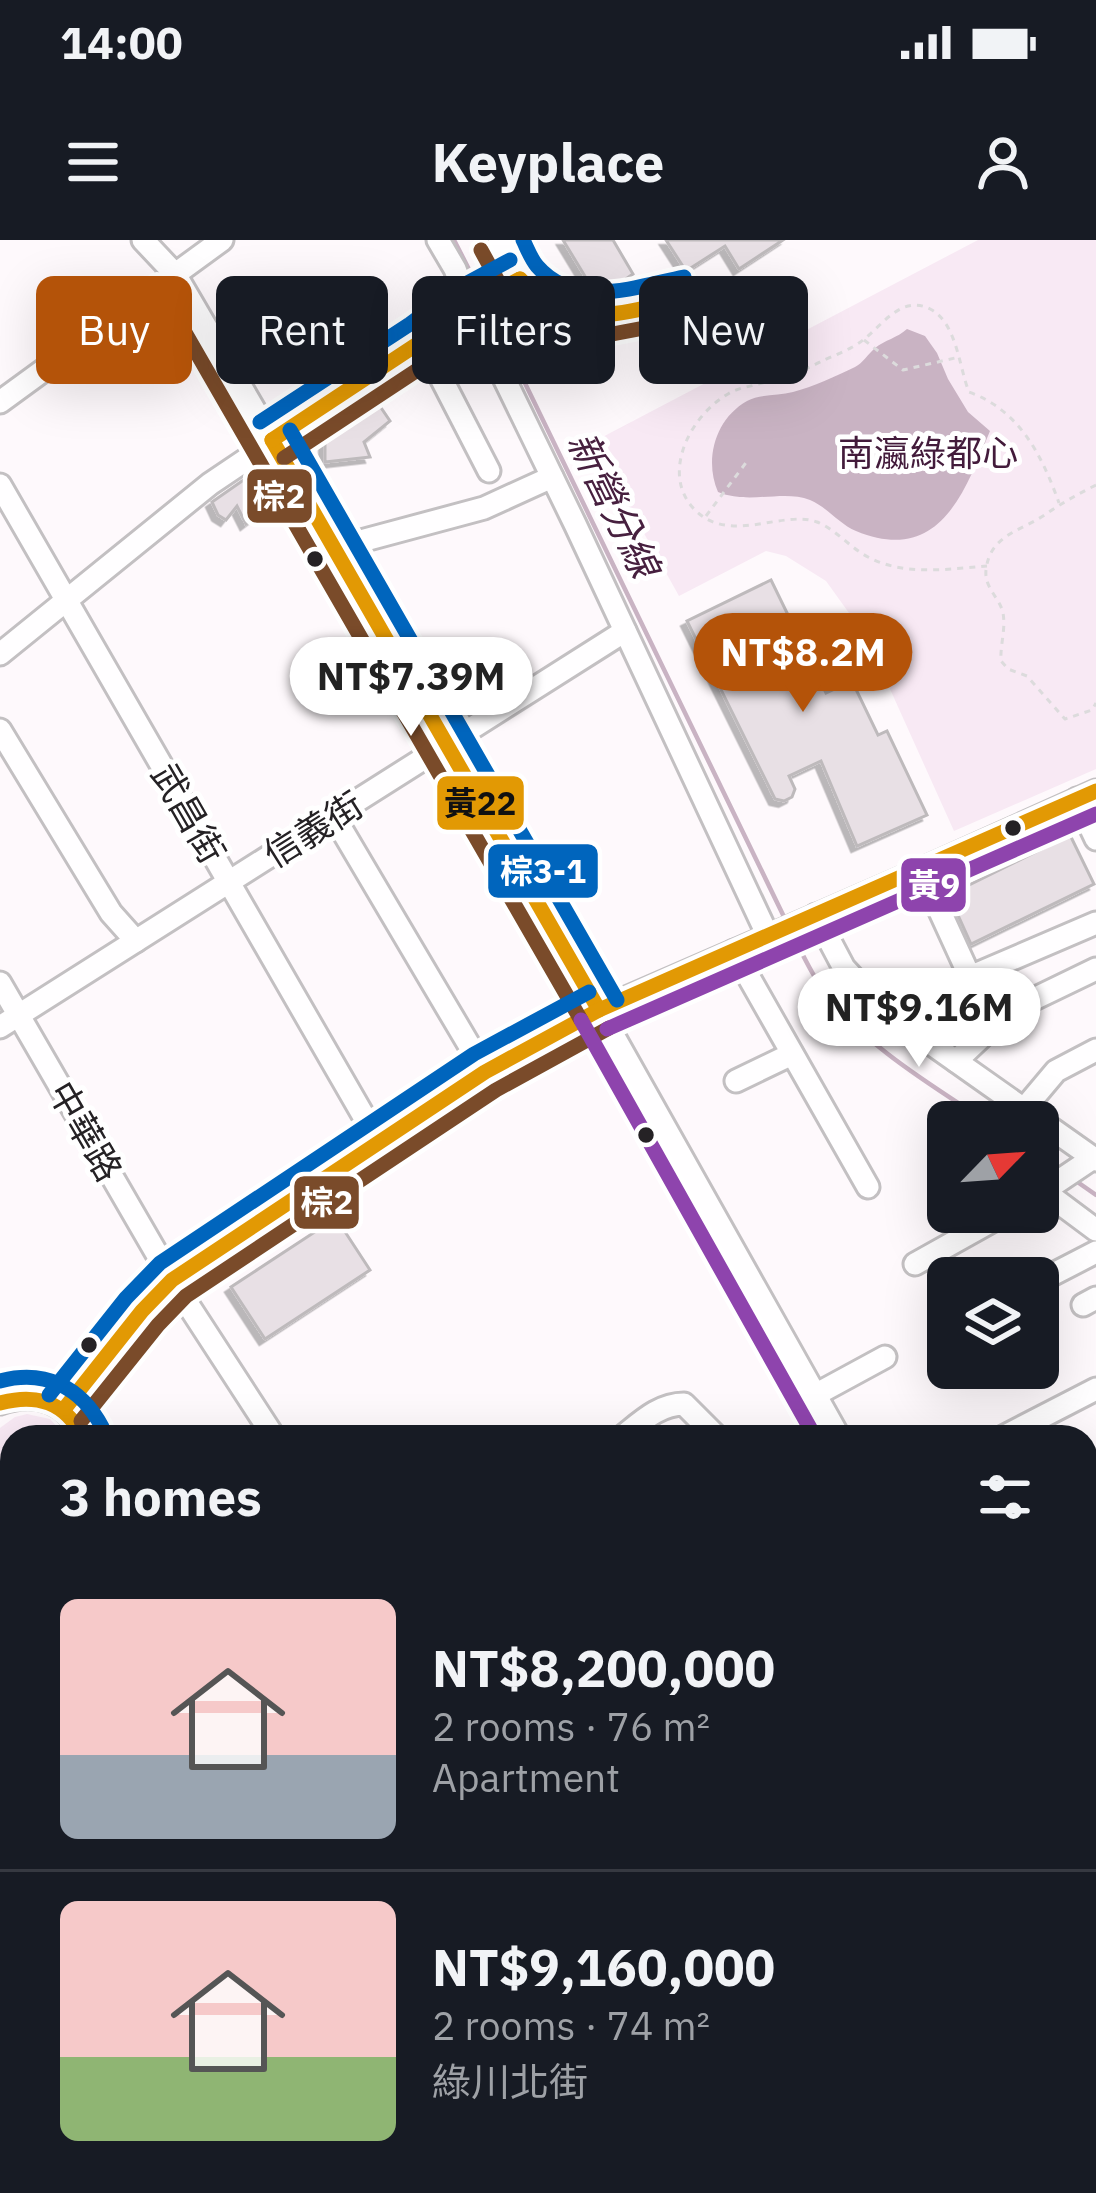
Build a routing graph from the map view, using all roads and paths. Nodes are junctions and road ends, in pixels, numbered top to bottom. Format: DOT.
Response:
graph roads {
  1 [pos="143,240"];
  2 [pos="222,240"];
  3 [pos="438,240"];
  4 [pos="499,240"];
  5 [pos="175,274"];
  6 [pos="459,276"];
  7 [pos="510,276"];
  8 [pos="864,340"];
  9 [pos="412,348"];
  10 [pos="957,357"];
  11 [pos="444,384"];
  12 [pos="510,384"];
  13 [pos="0,402"];
  14 [pos="272,440"];
  15 [pos="748,460"];
  16 [pos="489,471"];
  17 [pos="552,477"];
  18 [pos="0,484"];
  19 [pos="1096,485"];
  20 [pos="1059,503"];
  21 [pos="705,518"];
  22 [pos="334,548"];
  23 [pos="987,566"];
  24 [pos="68,601"];
  25 [pos="625,631"];
  26 [pos="0,654"];
  27 [pos="1096,703"];
  28 [pos="0,730"];
  29 [pos="446,743"];
  30 [pos="1087,795"];
  31 [pos="334,815"];
  32 [pos="1096,839"];
  33 [pos="921,871"];
  34 [pos="228,883"];
  35 [pos="812,917"];
  36 [pos="1096,923"];
  37 [pos="772,934"];
  38 [pos="136,941"];
  39 [pos="734,951"];
  40 [pos="1096,969"];
  41 [pos="0,983"];
  42 [pos="599,1010"];
  43 [pos="10,1021"];
  44 [pos="1096,1050"];
  45 [pos="792,1054"];
  46 [pos="956,1061"];
  47 [pos="485,1072"];
  48 [pos="736,1081"];
  49 [pos="1013,1101"];
  50 [pos="1031,1101"];
  51 [pos="1059,1133"];
  52 [pos="378,1141"];
  53 [pos="1088,1153"];
  54 [pos="1059,1179"];
  55 [pos="868,1186"];
  56 [pos="1059,1200"];
  57 [pos="1096,1230"];
  58 [pos="970,1233"];
  59 [pos="1096,1252"];
  60 [pos="915,1264"];
  61 [pos="1059,1271"];
  62 [pos="172,1280"];
  63 [pos="885,1357"];
  64 [pos="1096,1389"];
  65 [pos="815,1395"];
  66 [pos="1,1399"];
  67 [pos="64,1408"];
  68 [pos="77,1425"];
  69 [pos="265,1425"];
  70 [pos="637,1425"];
  71 [pos="705,1425"];
  72 [pos="831,1425"];
  73 [pos="1028,1425"];
  1 -- 5 [label="street"];
  2 -- 5 [label="street"];
  3 -- 6 [label="street"];
  4 -- 7 [label="street"];
  5 -- 13 [label="street"];
  5 -- 14 [label="street"];
  8 -- 10 [label="path"];
  8 -- 10 [label="path"];
  8 -- 21 [label="path"];
  9 -- 14 [label="street"];
  10 -- 20 [label="path"];
  11 -- 16 [label="street"];
  12 -- 17 [label="street"];
  14 -- 22 [label="street"];
  14 -- 24 [label="street"];
  15 -- 21 [label="path"];
  17 -- 22 [label="street"];
  17 -- 25 [label="street"];
  18 -- 24 [label="street, 武昌街"];
  19 -- 20 [label="path"];
  20 -- 23 [label="path"];
  21 -- 23 [label="path"];
  22 -- 29 [label="street"];
  23 -- 27 [label="path"];
  24 -- 26 [label="street"];
  24 -- 34 [label="street, 武昌街"];
  25 -- 29 [label="street, 信義街"];
  25 -- 37 [label="street"];
  28 -- 38 [label="street"];
  29 -- 31 [label="street, 信義街"];
  29 -- 42 [label="street"];
  30 -- 32 [label="street"];
  30 -- 33 [label="street"];
  31 -- 34 [label="street, 信義街"];
  31 -- 47 [label="street"];
  33 -- 35 [label="street"];
  33 -- 36 [label="street"];
  34 -- 38 [label="street, 信義街"];
  34 -- 52 [label="street, 武昌街"];
  35 -- 37 [label="street"];
  35 -- 46 [label="street"];
  37 -- 39 [label="street"];
  38 -- 43 [label="street, 信義街"];
  39 -- 42 [label="street"];
  39 -- 45 [label="street"];
  40 -- 46 [label="street"];
  41 -- 43 [label="street, 中華路"];
  42 -- 47 [label="street"];
  42 -- 65 [label="street"];
  43 -- 62 [label="street, 中華路"];
  44 -- 50 [label="street"];
  45 -- 48 [label="street"];
  45 -- 55 [label="street"];
  46 -- 49 [label="street"];
  47 -- 52 [label="street"];
  51 -- 53 [label="street"];
  52 -- 62 [label="street"];
  53 -- 54 [label="street"];
  56 -- 57 [label="street"];
  58 -- 60 [label="street"];
  59 -- 61 [label="street"];
  62 -- 67 [label="street"];
  62 -- 69 [label="street, 中華路"];
  63 -- 65 [label="street"];
  64 -- 73 [label="street"];
  65 -- 72 [label="street"];
  66 -- 67 [label="street"];
  67 -- 68 [label="street"];
  70 -- 71 [label="street"];
}
